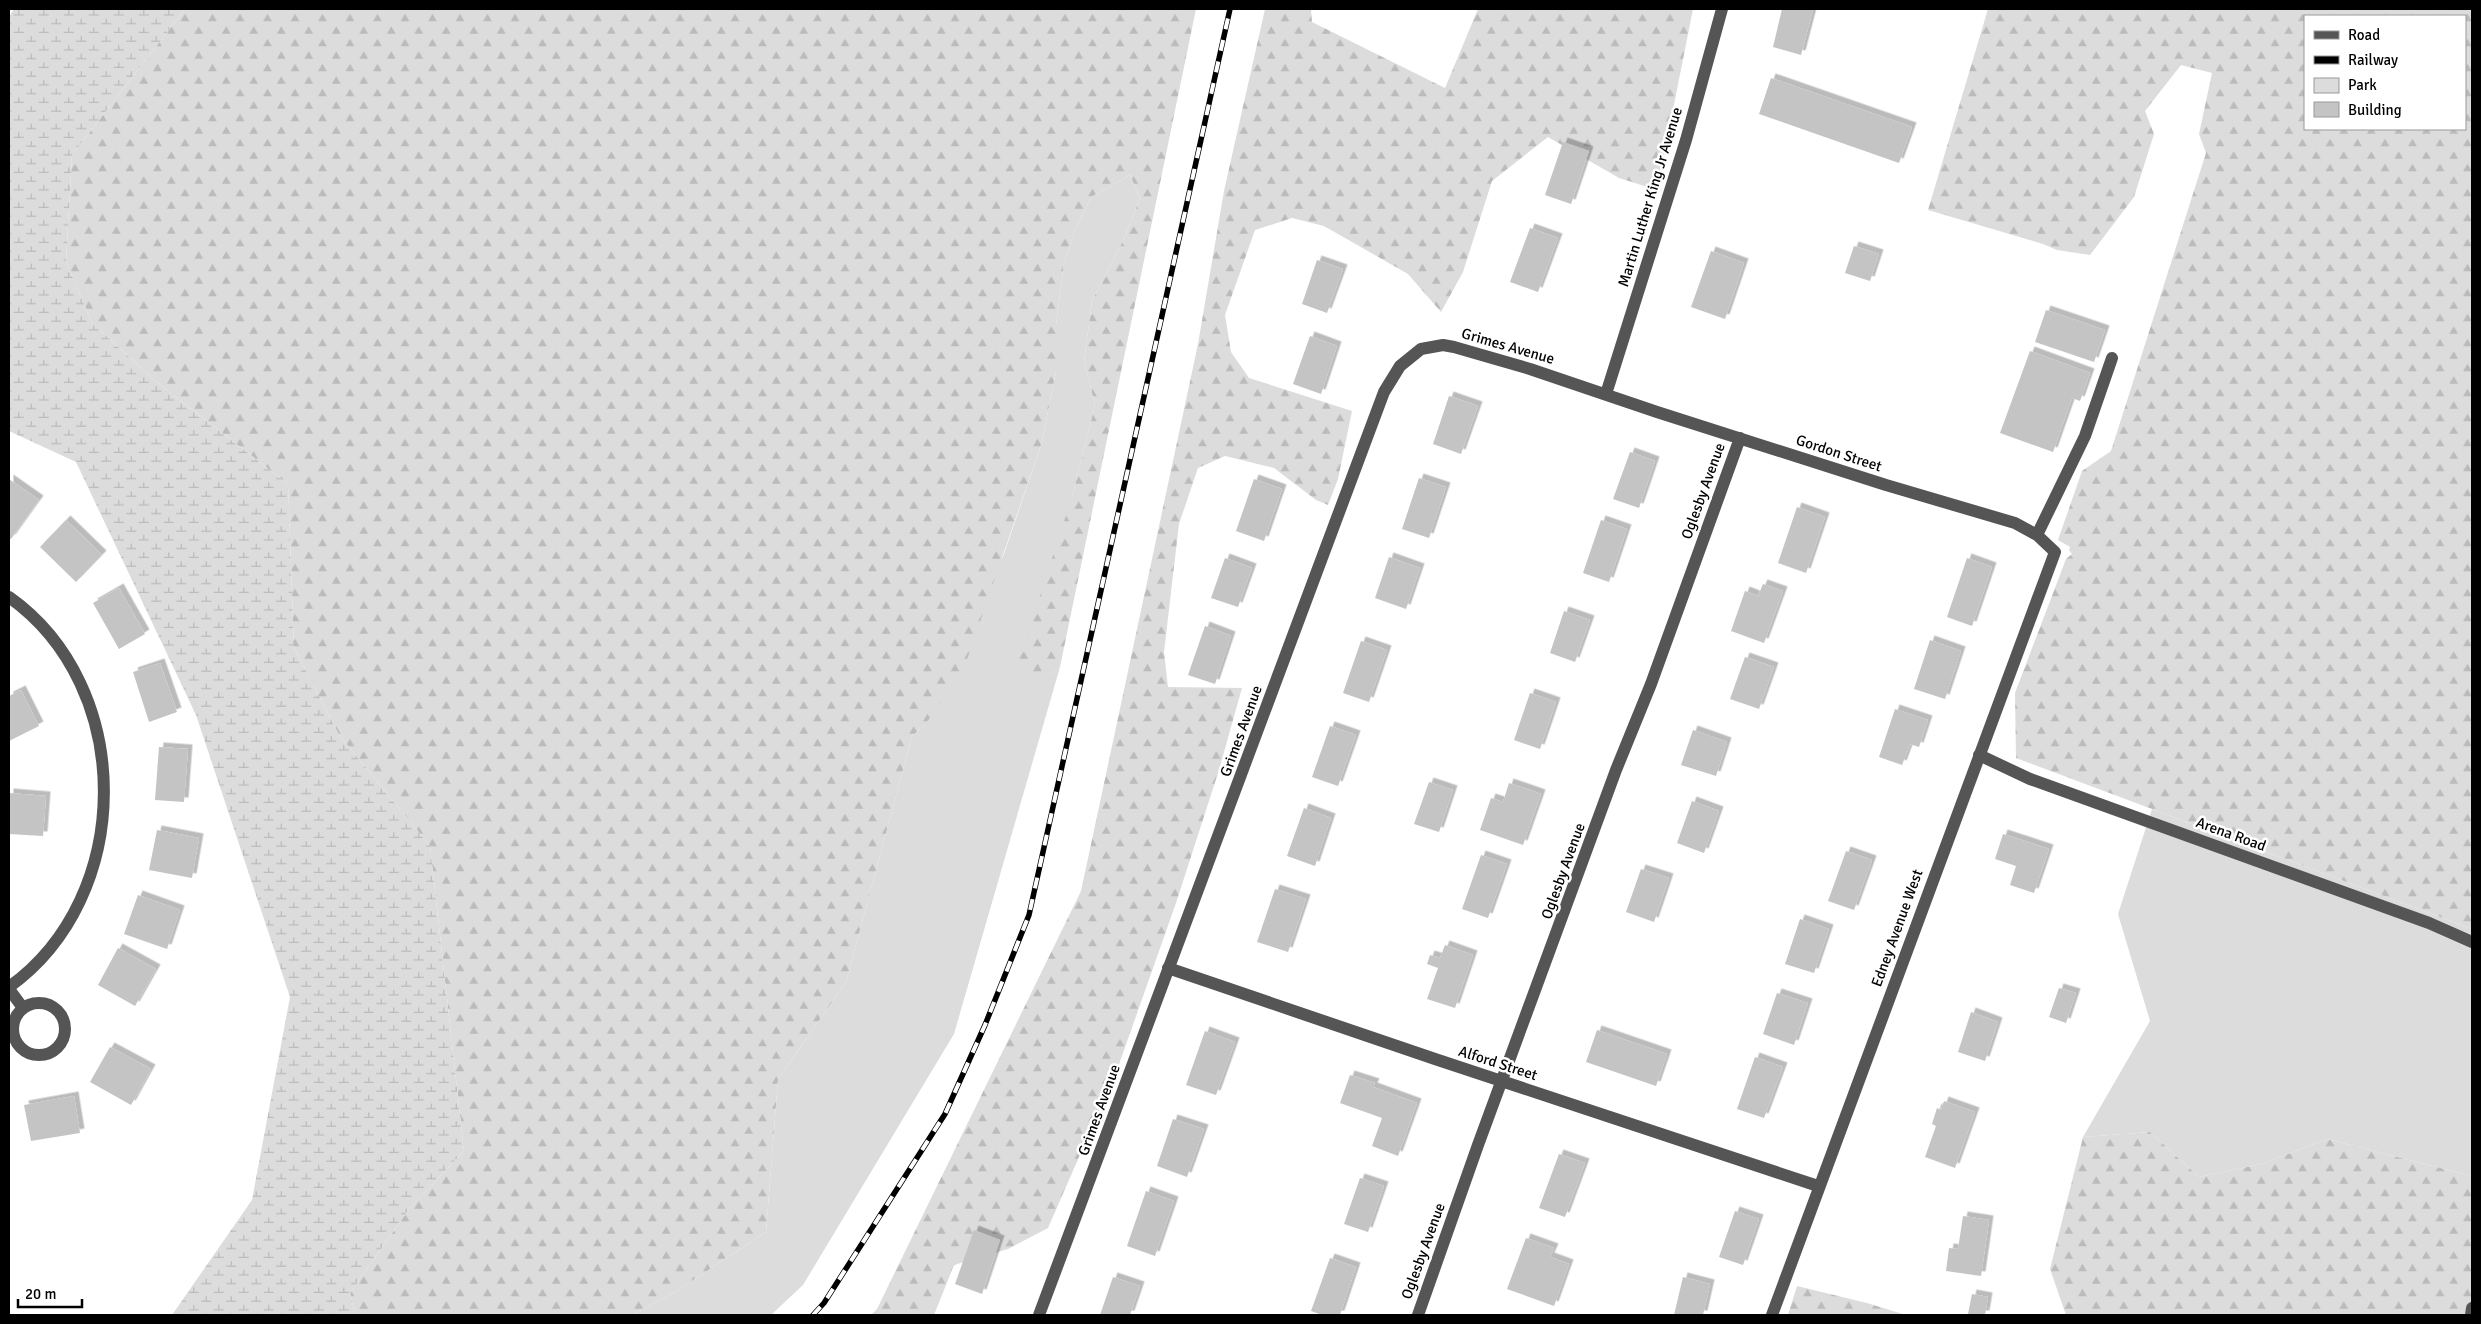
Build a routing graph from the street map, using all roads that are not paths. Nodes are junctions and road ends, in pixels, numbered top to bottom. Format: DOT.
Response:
graph roads {
  1 [pos="1722,9"];
  2 [pos="2112,358"];
  3 [pos="1606,394"];
  4 [pos="1740,438"];
  5 [pos="2037,535"];
  6 [pos="2055,552"];
  7 [pos="9,597"];
  8 [pos="1979,755"];
  9 [pos="2472,942"];
  10 [pos="1168,968"];
  11 [pos="9,988"];
  12 [pos="23,1008"];
  13 [pos="1502,1082"];
  14 [pos="1818,1186"];
  15 [pos="2472,1308"];
  16 [pos="1039,1315"];
  17 [pos="1418,1315"];
  18 [pos="1772,1315"];
  19 [pos="2471,1315"];
  1 -- 3 [label="street, Martin Luther King Jr Avenue"];
  2 -- 5 [label="street"];
  3 -- 4 [label="street, Gordon Street"];
  3 -- 10 [label="street, Grimes Avenue"];
  4 -- 5 [label="street, Gordon Street"];
  4 -- 13 [label="street, Oglesby Avenue"];
  5 -- 6 [label="street, Gordon Street"];
  6 -- 8 [label="street, Edney Avenue West"];
  7 -- 11 [label="street"];
  8 -- 9 [label="street, Arena Road"];
  8 -- 14 [label="street, Edney Avenue West"];
  10 -- 13 [label="street, Alford Street"];
  10 -- 16 [label="street, Grimes Avenue"];
  11 -- 12 [label="street"];
  12 -- 12 [label="street"];
  13 -- 14 [label="street, Alford Street"];
  13 -- 17 [label="street, Oglesby Avenue"];
  14 -- 18 [label="street, Edney Avenue West"];
  15 -- 19 [label="street"];
}
